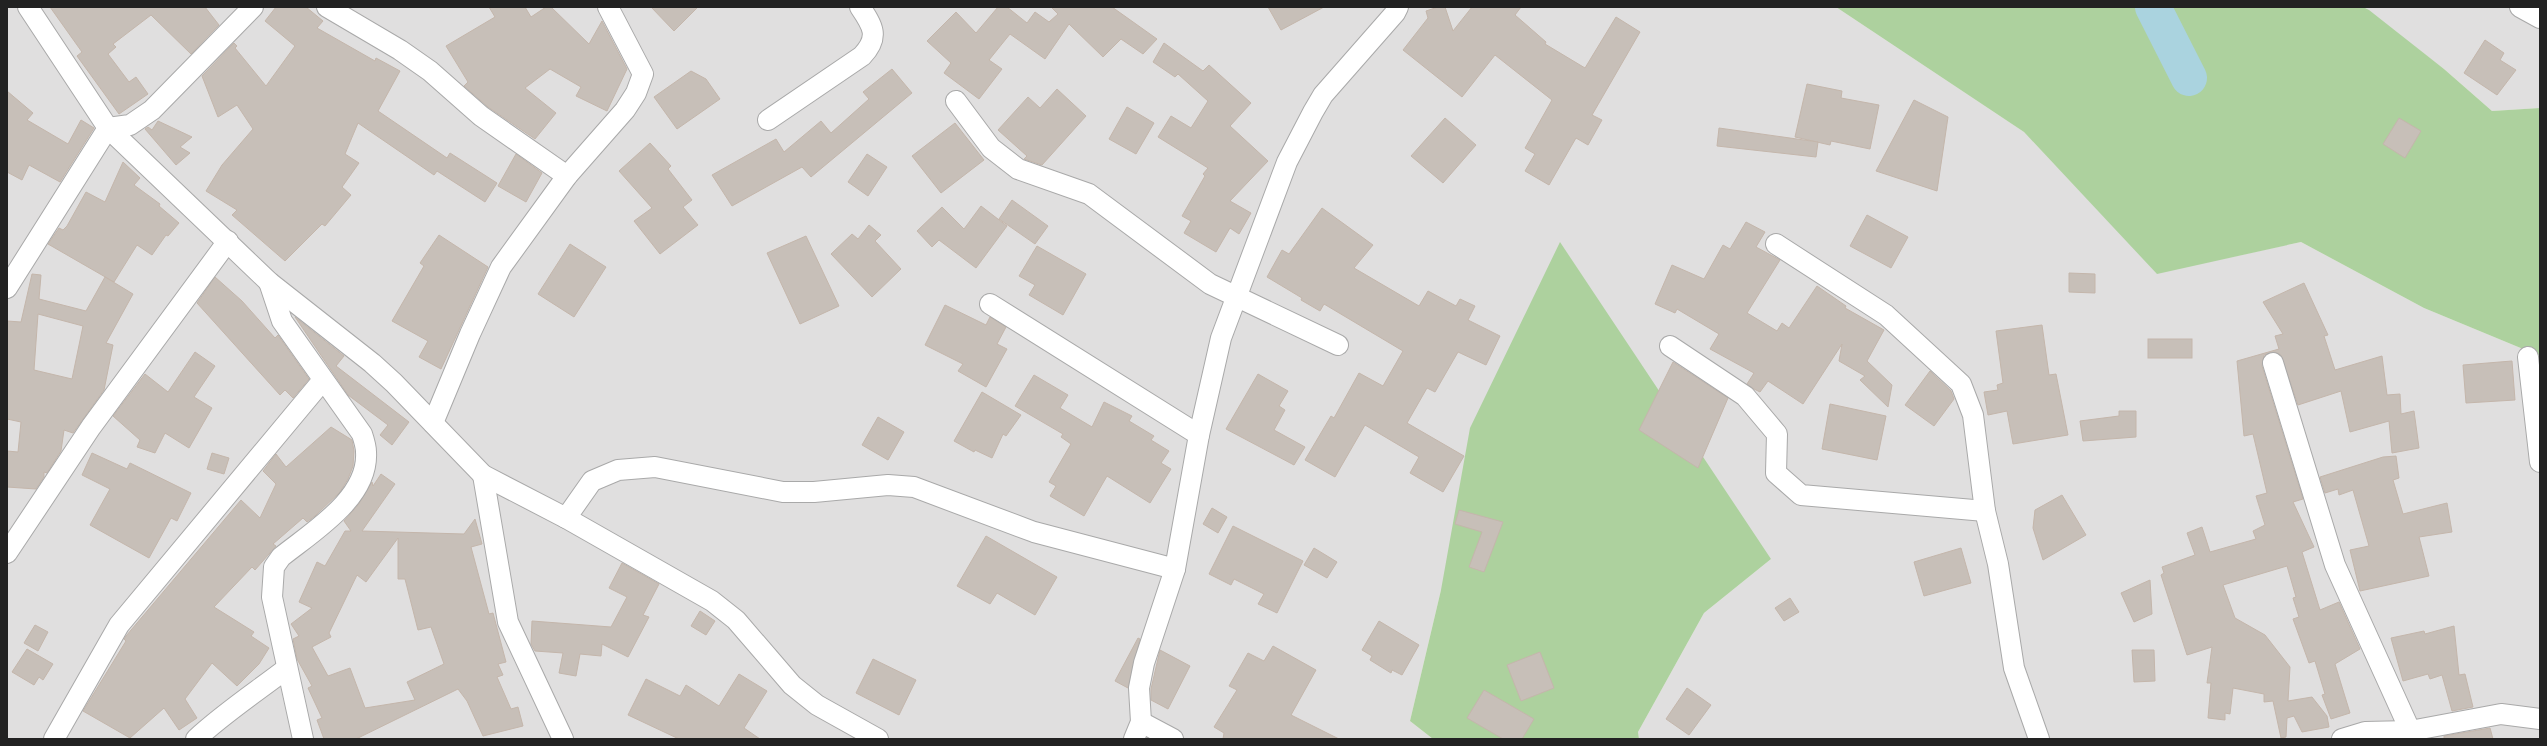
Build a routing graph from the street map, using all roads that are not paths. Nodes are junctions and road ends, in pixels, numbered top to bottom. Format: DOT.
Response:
graph roads {
  1 [pos="28,7"];
  2 [pos="253,7"];
  3 [pos="327,7"];
  4 [pos="608,7"];
  5 [pos="860,7"];
  6 [pos="1398,7"];
  7 [pos="2520,7"];
  8 [pos="2540,18"];
  9 [pos="956,101"];
  10 [pos="768,120"];
  11 [pos="108,128"];
  12 [pos="567,176"];
  13 [pos="228,241"];
  14 [pos="1776,244"];
  15 [pos="269,282"];
  16 [pos="7,288"];
  17 [pos="1237,297"];
  18 [pos="990,304"];
  19 [pos="1338,345"];
  20 [pos="1670,346"];
  21 [pos="2528,357"];
  22 [pos="2273,363"];
  23 [pos="323,380"];
  24 [pos="433,423"];
  25 [pos="1199,435"];
  26 [pos="2540,462"];
  27 [pos="483,475"];
  28 [pos="1985,511"];
  29 [pos="566,518"];
  30 [pos="7,553"];
  31 [pos="1175,569"];
  32 [pos="286,669"];
  33 [pos="2540,720"];
  34 [pos="1137,731"];
  35 [pos="2412,735"];
  36 [pos="54,739"];
  37 [pos="196,739"];
  38 [pos="303,739"];
  39 [pos="563,739"];
  40 [pos="878,739"];
  41 [pos="1173,739"];
  42 [pos="2039,739"];
  43 [pos="2342,739"];
  1 -- 11 [label="street"];
  2 -- 11 [label="street"];
  3 -- 12 [label="street"];
  4 -- 12 [label="street"];
  5 -- 10 [label="street"];
  6 -- 17 [label="street"];
  7 -- 8 [label="street"];
  9 -- 17 [label="street"];
  11 -- 13 [label="street"];
  11 -- 16 [label="street"];
  12 -- 24 [label="street"];
  13 -- 15 [label="street"];
  13 -- 30 [label="street"];
  14 -- 28 [label="street"];
  15 -- 23 [label="street"];
  15 -- 24 [label="street"];
  17 -- 19 [label="street"];
  17 -- 25 [label="street"];
  18 -- 25 [label="street"];
  20 -- 28 [label="street"];
  21 -- 26 [label="street"];
  22 -- 35 [label="street"];
  23 -- 32 [label="street"];
  23 -- 36 [label="street"];
  24 -- 27 [label="street"];
  25 -- 31 [label="street"];
  27 -- 29 [label="street"];
  27 -- 39 [label="street"];
  28 -- 42 [label="street"];
  29 -- 31 [label="street"];
  29 -- 40 [label="street"];
  31 -- 34 [label="street"];
  32 -- 37 [label="street"];
  32 -- 38 [label="street"];
  33 -- 35 [label="street"];
  34 -- 41 [label="street"];
  35 -- 43 [label="street"];
}
